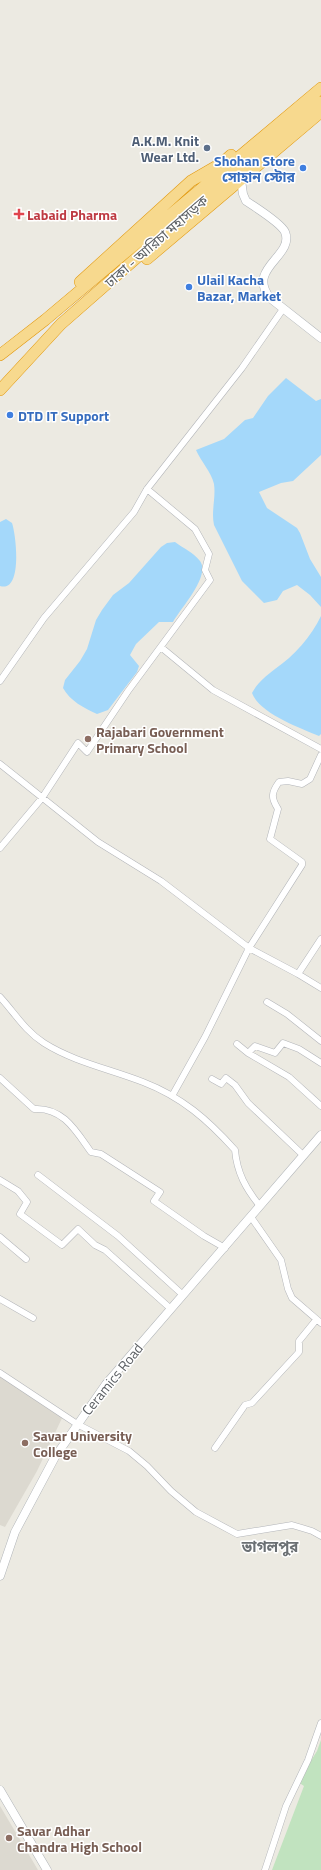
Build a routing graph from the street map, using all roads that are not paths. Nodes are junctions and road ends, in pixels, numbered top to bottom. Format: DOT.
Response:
graph roads {
  1 [pos="321,79"];
  2 [pos="321,88"];
  3 [pos="321,102"];
  4 [pos="321,112"];
  5 [pos="240,180"];
  6 [pos="283,309"];
  7 [pos="45,320"];
  8 [pos="61,324"];
  9 [pos="321,338"];
  10 [pos="0,355"];
  11 [pos="0,390"];
  12 [pos="147,489"];
  13 [pos="162,648"];
  14 [pos="0,681"];
  15 [pos="321,749"];
  16 [pos="321,755"];
  17 [pos="0,764"];
  18 [pos="42,798"];
  19 [pos="0,848"];
  20 [pos="321,939"];
  21 [pos="249,948"];
  22 [pos="298,974"];
  23 [pos="321,988"];
  24 [pos="0,996"];
  25 [pos="267,1002"];
  26 [pos="321,1041"];
  27 [pos="237,1044"];
  28 [pos="248,1053"];
  29 [pos="321,1063"];
  30 [pos="0,1078"];
  31 [pos="212,1079"];
  32 [pos="172,1096"];
  33 [pos="321,1106"];
  34 [pos="321,1135"];
  35 [pos="304,1155"];
  36 [pos="38,1175"];
  37 [pos="0,1180"];
  38 [pos="260,1206"];
  39 [pos="251,1218"];
  40 [pos="0,1237"];
  41 [pos="225,1248"];
  42 [pos="26,1259"];
  43 [pos="183,1295"];
  44 [pos="0,1299"];
  45 [pos="172,1309"];
  46 [pos="33,1318"];
  47 [pos="319,1322"];
  48 [pos="0,1373"];
  49 [pos="77,1424"];
  50 [pos="215,1448"];
  51 [pos="321,1536"];
  52 [pos="0,1576"];
  53 [pos="321,1723"];
  54 [pos="0,1790"];
  55 [pos="47,1870"];
  56 [pos="265,1870"];
  1 -- 7 [label="highway"];
  2 -- 7 [label="highway, ঢাকা - আরিচা মহাসড়ক"];
  3 -- 8 [label="highway, ঢাকা - আরিচা মহাসড়ক"];
  4 -- 5 [label="highway"];
  5 -- 6 [label="street"];
  5 -- 8 [label="highway"];
  6 -- 9 [label="street"];
  6 -- 12 [label="street"];
  7 -- 10 [label="highway, ঢাকা - আরিচা মহাসড়ক"];
  8 -- 11 [label="highway, ঢাকা - আরিচা মহাসড়ক"];
  12 -- 13 [label="street"];
  12 -- 14 [label="street"];
  13 -- 15 [label="street"];
  13 -- 18 [label="street"];
  16 -- 21 [label="street"];
  17 -- 18 [label="street"];
  18 -- 19 [label="street"];
  18 -- 21 [label="street"];
  20 -- 22 [label="street"];
  21 -- 22 [label="street"];
  21 -- 32 [label="street"];
  22 -- 23 [label="street"];
  24 -- 32 [label="street"];
  25 -- 26 [label="street"];
  27 -- 28 [label="street"];
  28 -- 29 [label="street"];
  28 -- 33 [label="street"];
  30 -- 41 [label="street"];
  31 -- 35 [label="street"];
  32 -- 38 [label="street"];
  34 -- 35 [label="street, Ceramics Road"];
  35 -- 38 [label="street, Ceramics Road"];
  36 -- 43 [label="street"];
  37 -- 45 [label="street"];
  38 -- 39 [label="street, Ceramics Road"];
  39 -- 41 [label="street, Ceramics Road"];
  39 -- 47 [label="street"];
  40 -- 42 [label="street"];
  41 -- 43 [label="street, Ceramics Road"];
  43 -- 45 [label="street, Ceramics Road"];
  44 -- 46 [label="street"];
  45 -- 49 [label="street, Ceramics Road"];
  47 -- 50 [label="street"];
  48 -- 49 [label="street"];
  49 -- 51 [label="street"];
  49 -- 52 [label="street, Ceramics Road"];
  53 -- 56 [label="street"];
  54 -- 55 [label="street"];
}
